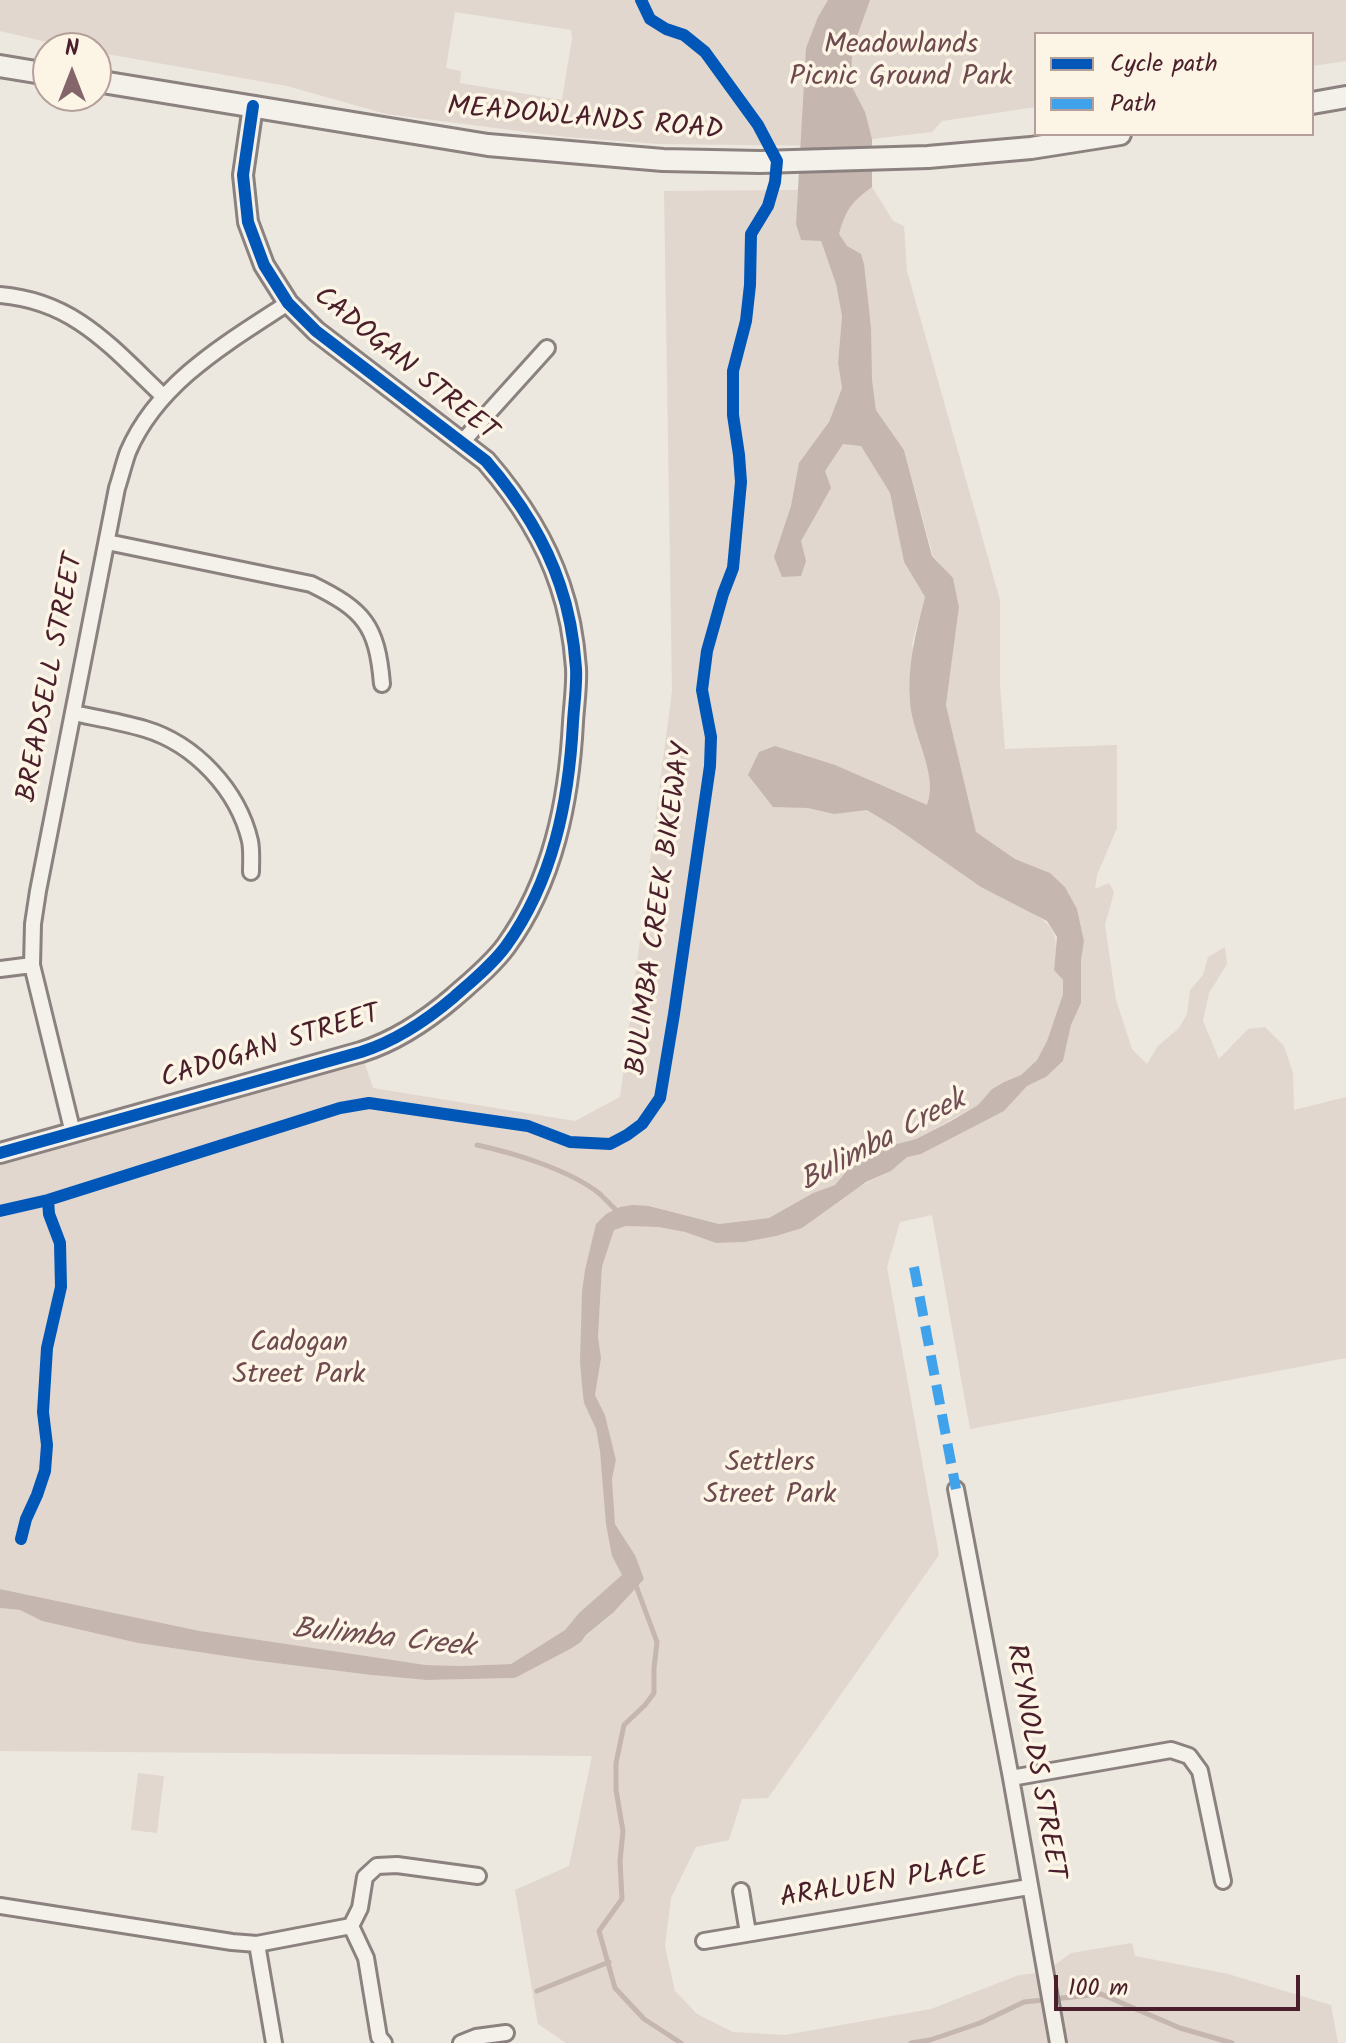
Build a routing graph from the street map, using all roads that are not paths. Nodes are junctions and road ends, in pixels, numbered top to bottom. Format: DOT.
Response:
graph roads {
  1 [pos="5,66"];
  2 [pos="32,71"];
  3 [pos="112,84"];
  4 [pos="1346,97"];
  5 [pos="1314,103"];
  6 [pos="253,106"];
  7 [pos="1107,136"];
  8 [pos="0,295"];
  9 [pos="288,303"];
  10 [pos="547,348"];
  11 [pos="163,396"];
  12 [pos="463,441"];
  13 [pos="107,542"];
  14 [pos="382,684"];
  15 [pos="73,713"];
  16 [pos="251,872"];
  17 [pos="32,965"];
  18 [pos="0,969"];
  19 [pos="73,1133"];
  20 [pos="0,1153"];
  21 [pos="956,1489"];
  22 [pos="1011,1778"];
  23 [pos="478,1876"];
  24 [pos="1223,1881"];
  25 [pos="1029,1887"];
  26 [pos="741,1891"];
  27 [pos="0,1906"];
  28 [pos="351,1926"];
  29 [pos="748,1933"];
  30 [pos="704,1941"];
  31 [pos="257,1944"];
  32 [pos="506,2033"];
  33 [pos="274,2043"];
  34 [pos="384,2043"];
  35 [pos="461,2043"];
  36 [pos="1058,2043"];
  1 -- 2 [label="main road"];
  3 -- 6 [label="main road, MEADOWLANDS ROAD"];
  4 -- 5 [label="main road"];
  6 -- 7 [label="main road, MEADOWLANDS ROAD"];
  6 -- 9 [label="street, CADOGAN STREET"];
  8 -- 11 [label="street"];
  9 -- 11 [label="street, BREADSELL STREET"];
  9 -- 12 [label="street, CADOGAN STREET"];
  10 -- 12 [label="street"];
  11 -- 13 [label="street, BREADSELL STREET"];
  12 -- 19 [label="street, CADOGAN STREET"];
  13 -- 14 [label="street"];
  13 -- 15 [label="street, BREADSELL STREET"];
  15 -- 16 [label="street"];
  15 -- 17 [label="street, BREADSELL STREET"];
  17 -- 18 [label="street"];
  17 -- 19 [label="street, BREADSELL STREET"];
  19 -- 20 [label="street, CADOGAN STREET"];
  21 -- 22 [label="street, REYNOLDS STREET"];
  22 -- 24 [label="street"];
  22 -- 25 [label="street, REYNOLDS STREET"];
  23 -- 28 [label="street"];
  25 -- 29 [label="street, ARALUEN PLACE"];
  25 -- 36 [label="street, REYNOLDS STREET"];
  26 -- 29 [label="street, ARALUEN PLACE"];
  27 -- 31 [label="street"];
  28 -- 31 [label="street"];
  28 -- 34 [label="street"];
  29 -- 30 [label="street, ARALUEN PLACE"];
  31 -- 33 [label="street"];
  32 -- 35 [label="street"];
}
